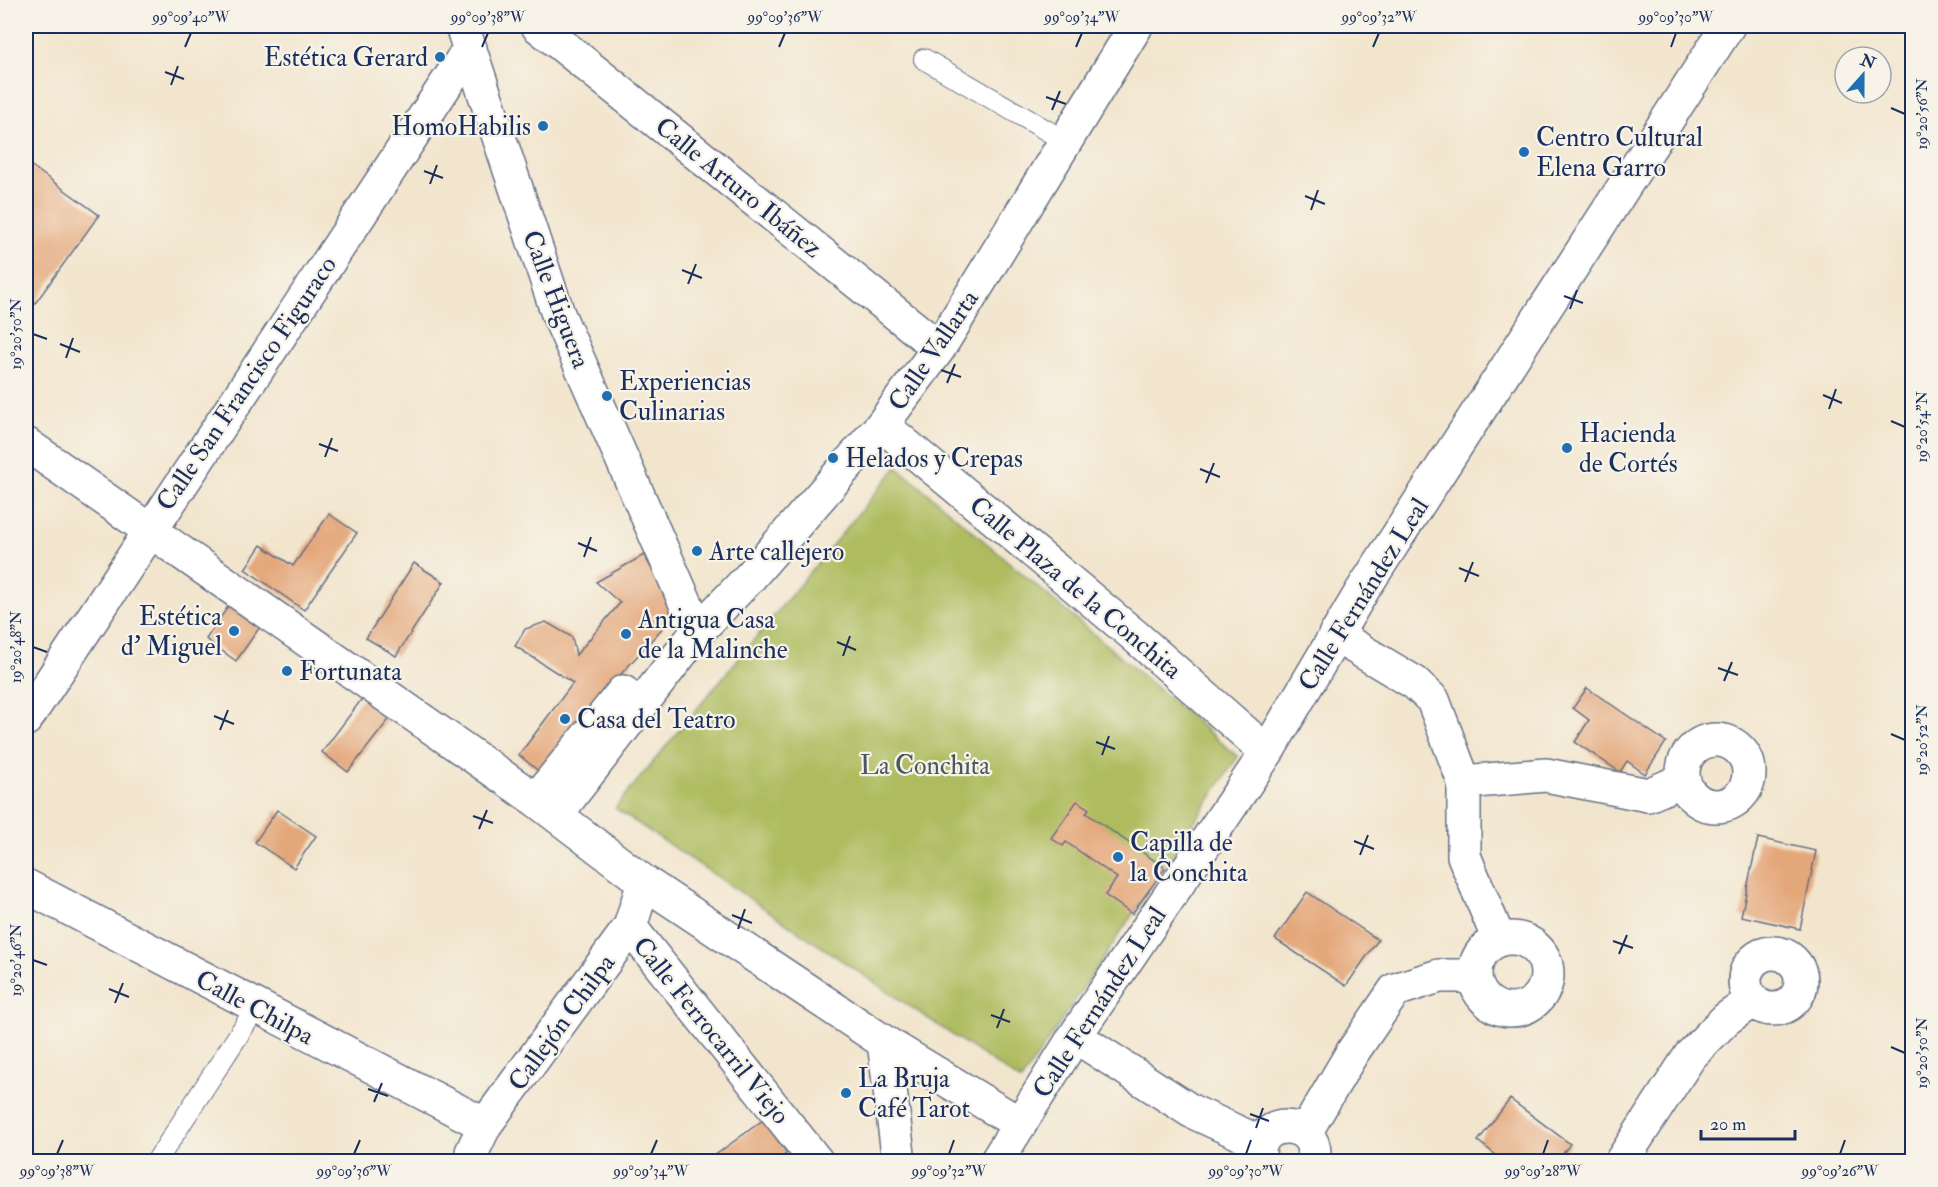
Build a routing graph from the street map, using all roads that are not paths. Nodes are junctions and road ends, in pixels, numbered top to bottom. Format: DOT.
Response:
graph roads {
  1 [pos="538,26"];
  2 [pos="1136,26"];
  3 [pos="1728,26"];
  4 [pos="466,37"];
  5 [pos="924,58"];
  6 [pos="1063,140"];
  7 [pos="939,348"];
  8 [pos="882,425"];
  9 [pos="26,444"];
  10 [pos="149,528"];
  11 [pos="692,617"];
  12 [pos="1335,635"];
  13 [pos="26,719"];
  14 [pos="1267,752"];
  15 [pos="1683,780"];
  16 [pos="1464,782"];
  17 [pos="546,808"];
  18 [pos="644,882"];
  19 [pos="26,886"];
  20 [pos="630,927"];
  21 [pos="1499,940"];
  22 [pos="1475,976"];
  23 [pos="1752,1000"];
  24 [pos="256,1008"];
  25 [pos="1075,1036"];
  26 [pos="884,1042"];
  27 [pos="1020,1124"];
  28 [pos="485,1125"];
  29 [pos="1260,1152"];
  30 [pos="1312,1154"];
  31 [pos="156,1161"];
  32 [pos="472,1161"];
  33 [pos="817,1161"];
  34 [pos="899,1161"];
  35 [pos="996,1161"];
  36 [pos="1621,1161"];
  1 -- 7 [label="street, Calle Arturo Ibáñez"];
  2 -- 6 [label="street, Calle Vallarta"];
  3 -- 12 [label="street, Calle Fernández Leal"];
  4 -- 10 [label="street, Calle San Francisco Figuraco"];
  4 -- 11 [label="street, Calle Higuera"];
  5 -- 6 [label="lane"];
  6 -- 7 [label="street, Calle Vallarta"];
  7 -- 8 [label="street, Calle Vallarta"];
  8 -- 11 [label="street, Calle Vallarta"];
  8 -- 14 [label="street, Calle Plaza de la Conchita"];
  9 -- 10 [label="street"];
  10 -- 13 [label="street, Calle San Francisco Figuraco"];
  10 -- 17 [label="street"];
  11 -- 17 [label="street, Calle Vallarta"];
  12 -- 14 [label="street, Calle Fernández Leal"];
  12 -- 16 [label="street"];
  14 -- 25 [label="street, Calle Fernández Leal"];
  15 -- 16 [label="street"];
  16 -- 21 [label="street"];
  17 -- 18 [label="street"];
  18 -- 20 [label="street, Callejón Chilpa"];
  18 -- 26 [label="street"];
  19 -- 24 [label="street, Calle Chilpa"];
  20 -- 28 [label="street, Callejón Chilpa"];
  20 -- 33 [label="street, Calle Ferrocarril Viejo"];
  21 -- 22 [label="street"];
  21 -- 22 [label="street"];
  22 -- 30 [label="street"];
  23 -- 36 [label="street"];
  24 -- 28 [label="street, Calle Chilpa"];
  24 -- 31 [label="lane"];
  25 -- 27 [label="street, Calle Fernández Leal"];
  25 -- 29 [label="street"];
  26 -- 27 [label="street"];
  26 -- 34 [label="street"];
  27 -- 35 [label="street, Calle Fernández Leal"];
  28 -- 32 [label="street, Callejón Chilpa"];
  29 -- 30 [label="street"];
}
